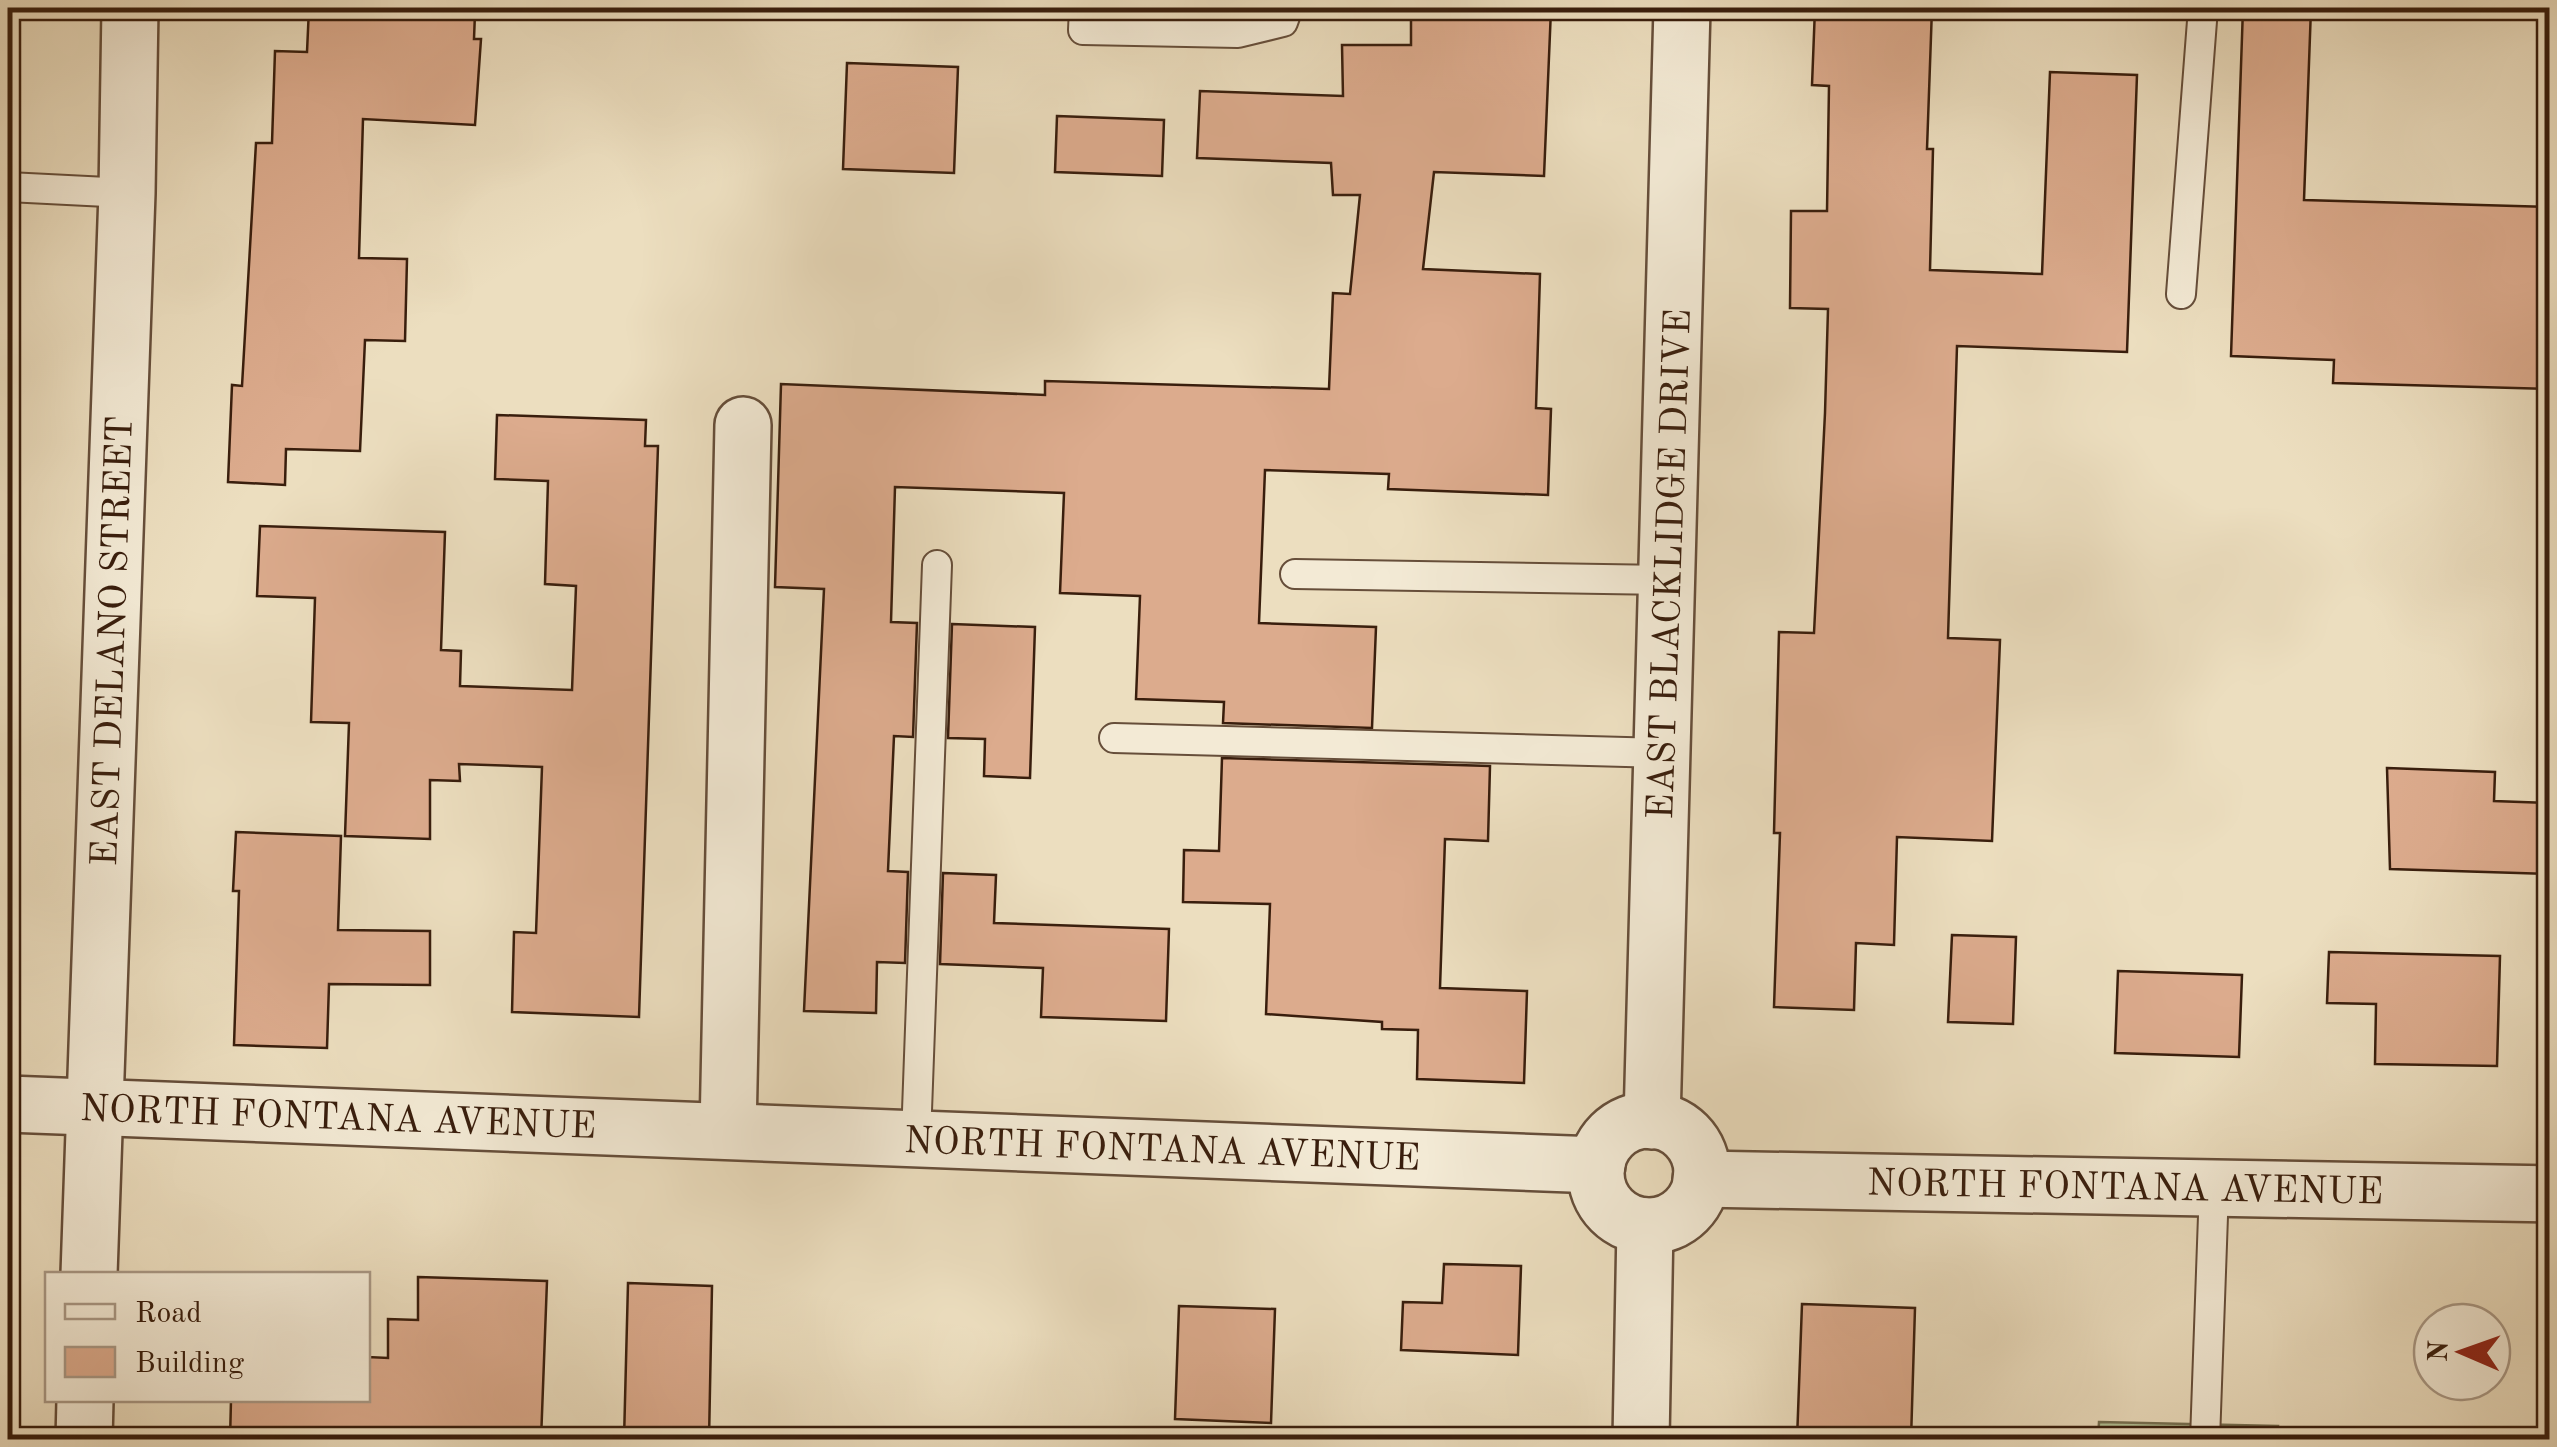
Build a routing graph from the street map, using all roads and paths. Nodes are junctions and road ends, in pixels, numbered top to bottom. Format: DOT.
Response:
graph roads {
  1 [pos="130,8"];
  2 [pos="1084,8"];
  3 [pos="1288,8"];
  4 [pos="1682,8"];
  5 [pos="2203,8"];
  6 [pos="8,187"];
  7 [pos="127,193"];
  8 [pos="2181,294"];
  9 [pos="742,425"];
  10 [pos="937,565"];
  11 [pos="1295,574"];
  12 [pos="1667,580"];
  13 [pos="1114,738"];
  14 [pos="1662,753"];
  15 [pos="8,1104"];
  16 [pos="94,1106"];
  17 [pos="1652,1121"];
  18 [pos="728,1131"];
  19 [pos="916,1138"];
  20 [pos="1597,1165"];
  21 [pos="1701,1178"];
  22 [pos="2214,1188"];
  23 [pos="2550,1194"];
  24 [pos="1645,1226"];
  25 [pos="89,1272"];
  26 [pos="85,1402"];
  27 [pos="84,1440"];
  28 [pos="1641,1440"];
  29 [pos="2205,1440"];
  1 -- 7 [label="street, EAST DELANO STREET"];
  2 -- 3 [label="lane"];
  4 -- 12 [label="street, EAST BLACKLIDGE DRIVE"];
  5 -- 8 [label="lane"];
  6 -- 7 [label="lane"];
  7 -- 16 [label="street, EAST DELANO STREET"];
  9 -- 18 [label="street"];
  10 -- 19 [label="lane"];
  11 -- 12 [label="lane"];
  12 -- 14 [label="street, EAST BLACKLIDGE DRIVE"];
  13 -- 14 [label="lane"];
  14 -- 17 [label="street, EAST BLACKLIDGE DRIVE"];
  15 -- 16 [label="street, NORTH FONTANA AVENUE"];
  16 -- 18 [label="street, NORTH FONTANA AVENUE"];
  16 -- 25 [label="street, EAST DELANO STREET"];
  17 -- 20 [label="street"];
  17 -- 21 [label="street"];
  18 -- 19 [label="street, NORTH FONTANA AVENUE"];
  19 -- 20 [label="street, NORTH FONTANA AVENUE"];
  20 -- 24 [label="street"];
  21 -- 22 [label="street, NORTH FONTANA AVENUE"];
  21 -- 24 [label="street"];
  22 -- 23 [label="street, NORTH FONTANA AVENUE"];
  22 -- 29 [label="lane"];
  24 -- 28 [label="street"];
  26 -- 27 [label="street"];
}
